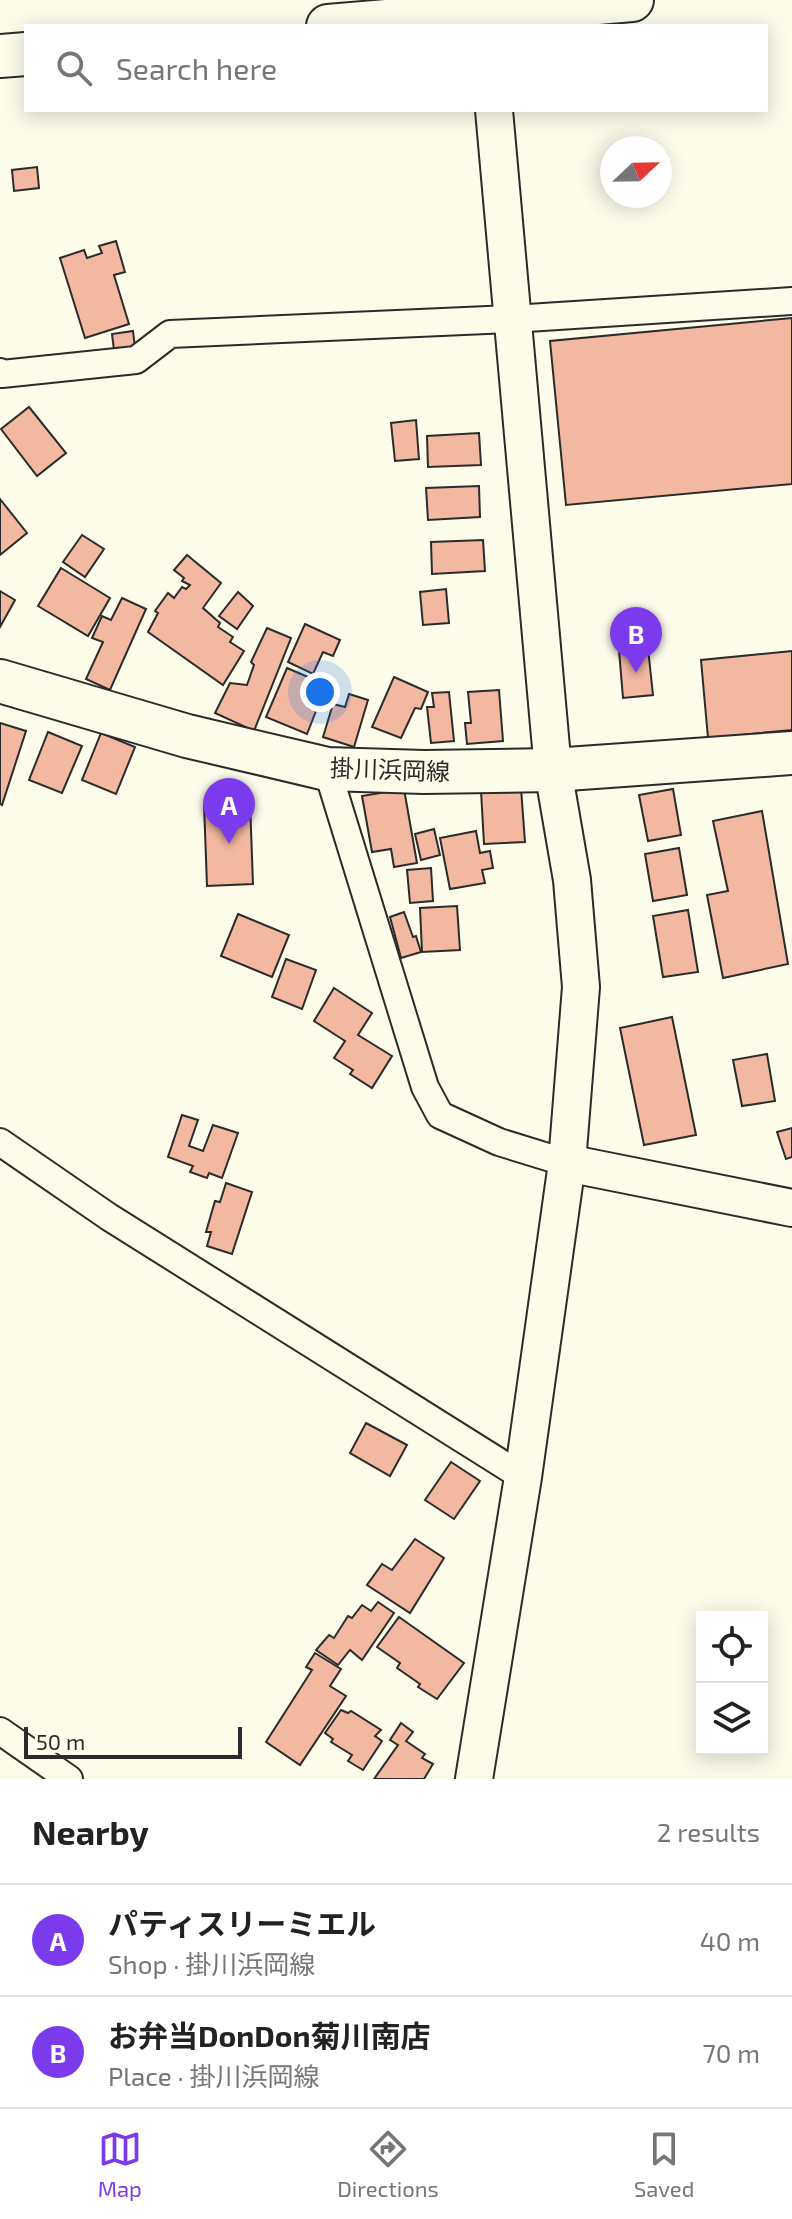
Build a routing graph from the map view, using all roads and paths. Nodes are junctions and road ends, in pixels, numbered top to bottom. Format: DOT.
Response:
graph roads {
  1 [pos="632,0"];
  2 [pos="485,12"];
  3 [pos="350,24"];
  4 [pos="24,54"];
  5 [pos="0,56"];
  6 [pos="494,112"];
  7 [pos="792,301"];
  8 [pos="512,319"];
  9 [pos="0,372"];
  10 [pos="0,681"];
  11 [pos="792,753"];
  12 [pos="327,769"];
  13 [pos="553,770"];
  14 [pos="0,1142"];
  15 [pos="567,1163"];
  16 [pos="792,1208"];
  17 [pos="523,1477"];
  18 [pos="0,1731"];
  19 [pos="69,1779"];
  20 [pos="474,1779"];
  1 -- 2 [label="main road"];
  2 -- 3 [label="main road"];
  4 -- 5 [label="main road"];
  6 -- 8 [label="street"];
  7 -- 8 [label="street"];
  8 -- 9 [label="street"];
  8 -- 13 [label="street"];
  10 -- 12 [label="main road, 掛川浜岡線"];
  11 -- 13 [label="main road, 掛川浜岡線"];
  12 -- 13 [label="main road, 掛川浜岡線"];
  12 -- 15 [label="street"];
  13 -- 15 [label="street"];
  14 -- 17 [label="street"];
  15 -- 16 [label="street"];
  15 -- 17 [label="street"];
  17 -- 20 [label="street"];
  18 -- 19 [label="street"];
}
